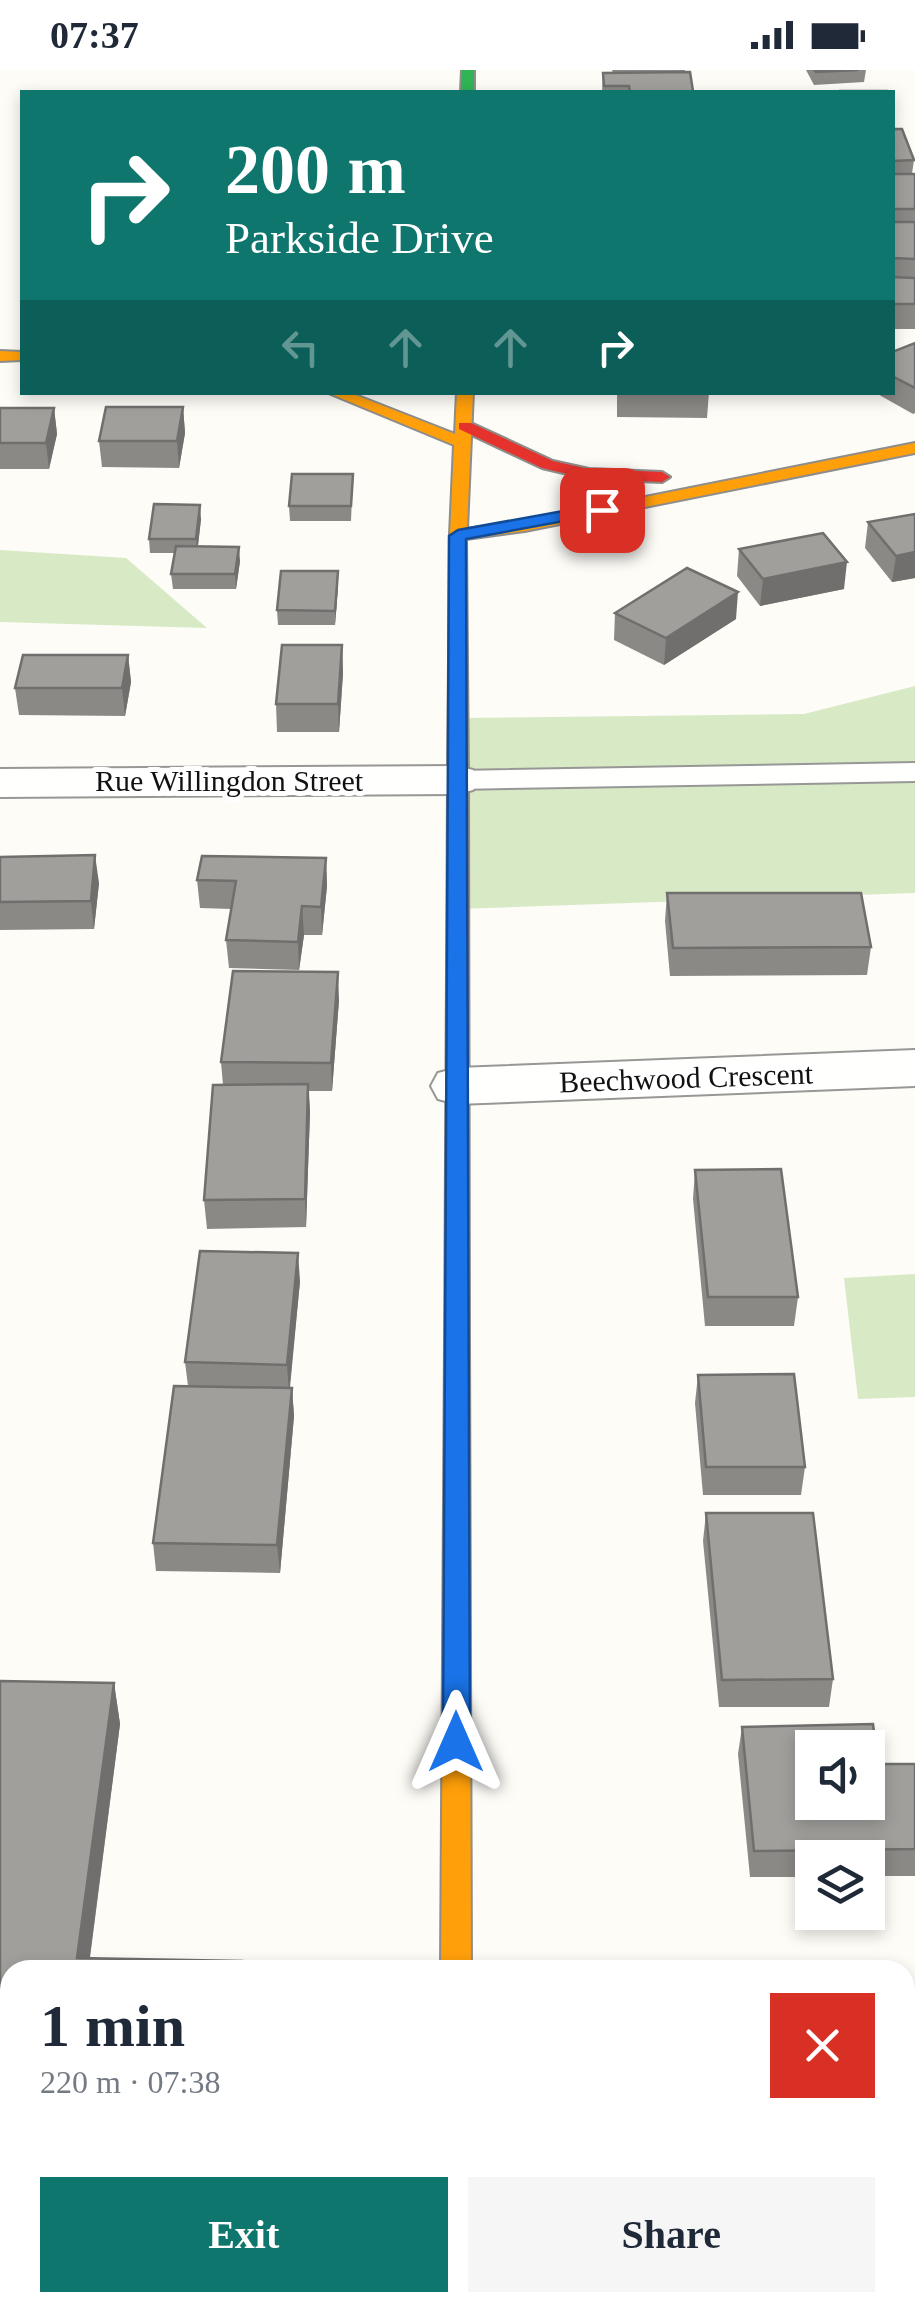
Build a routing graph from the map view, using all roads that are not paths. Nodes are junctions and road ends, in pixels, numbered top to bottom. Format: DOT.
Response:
graph roads {
  1 [pos="342,395"];
  2 [pos="465,395"];
  3 [pos="465,435"];
  4 [pos="915,448"];
  5 [pos="755,478"];
  6 [pos="458,536"];
  7 [pos="915,772"];
  8 [pos="458,780"];
  9 [pos="0,782"];
  10 [pos="915,1068"];
  11 [pos="457,1086"];
  12 [pos="456,1960"];
  1 -- 3 [label="main road"];
  2 -- 3 [label="main road"];
  3 -- 5 [label="main road"];
  3 -- 6 [label="main road"];
  4 -- 5 [label="main road"];
  5 -- 6 [label="main road"];
  6 -- 8 [label="main road"];
  7 -- 8 [label="lane"];
  8 -- 9 [label="street, Rue Willingdon Street"];
  8 -- 11 [label="main road"];
  10 -- 11 [label="street, Beechwood Crescent"];
  11 -- 12 [label="main road"];
}
